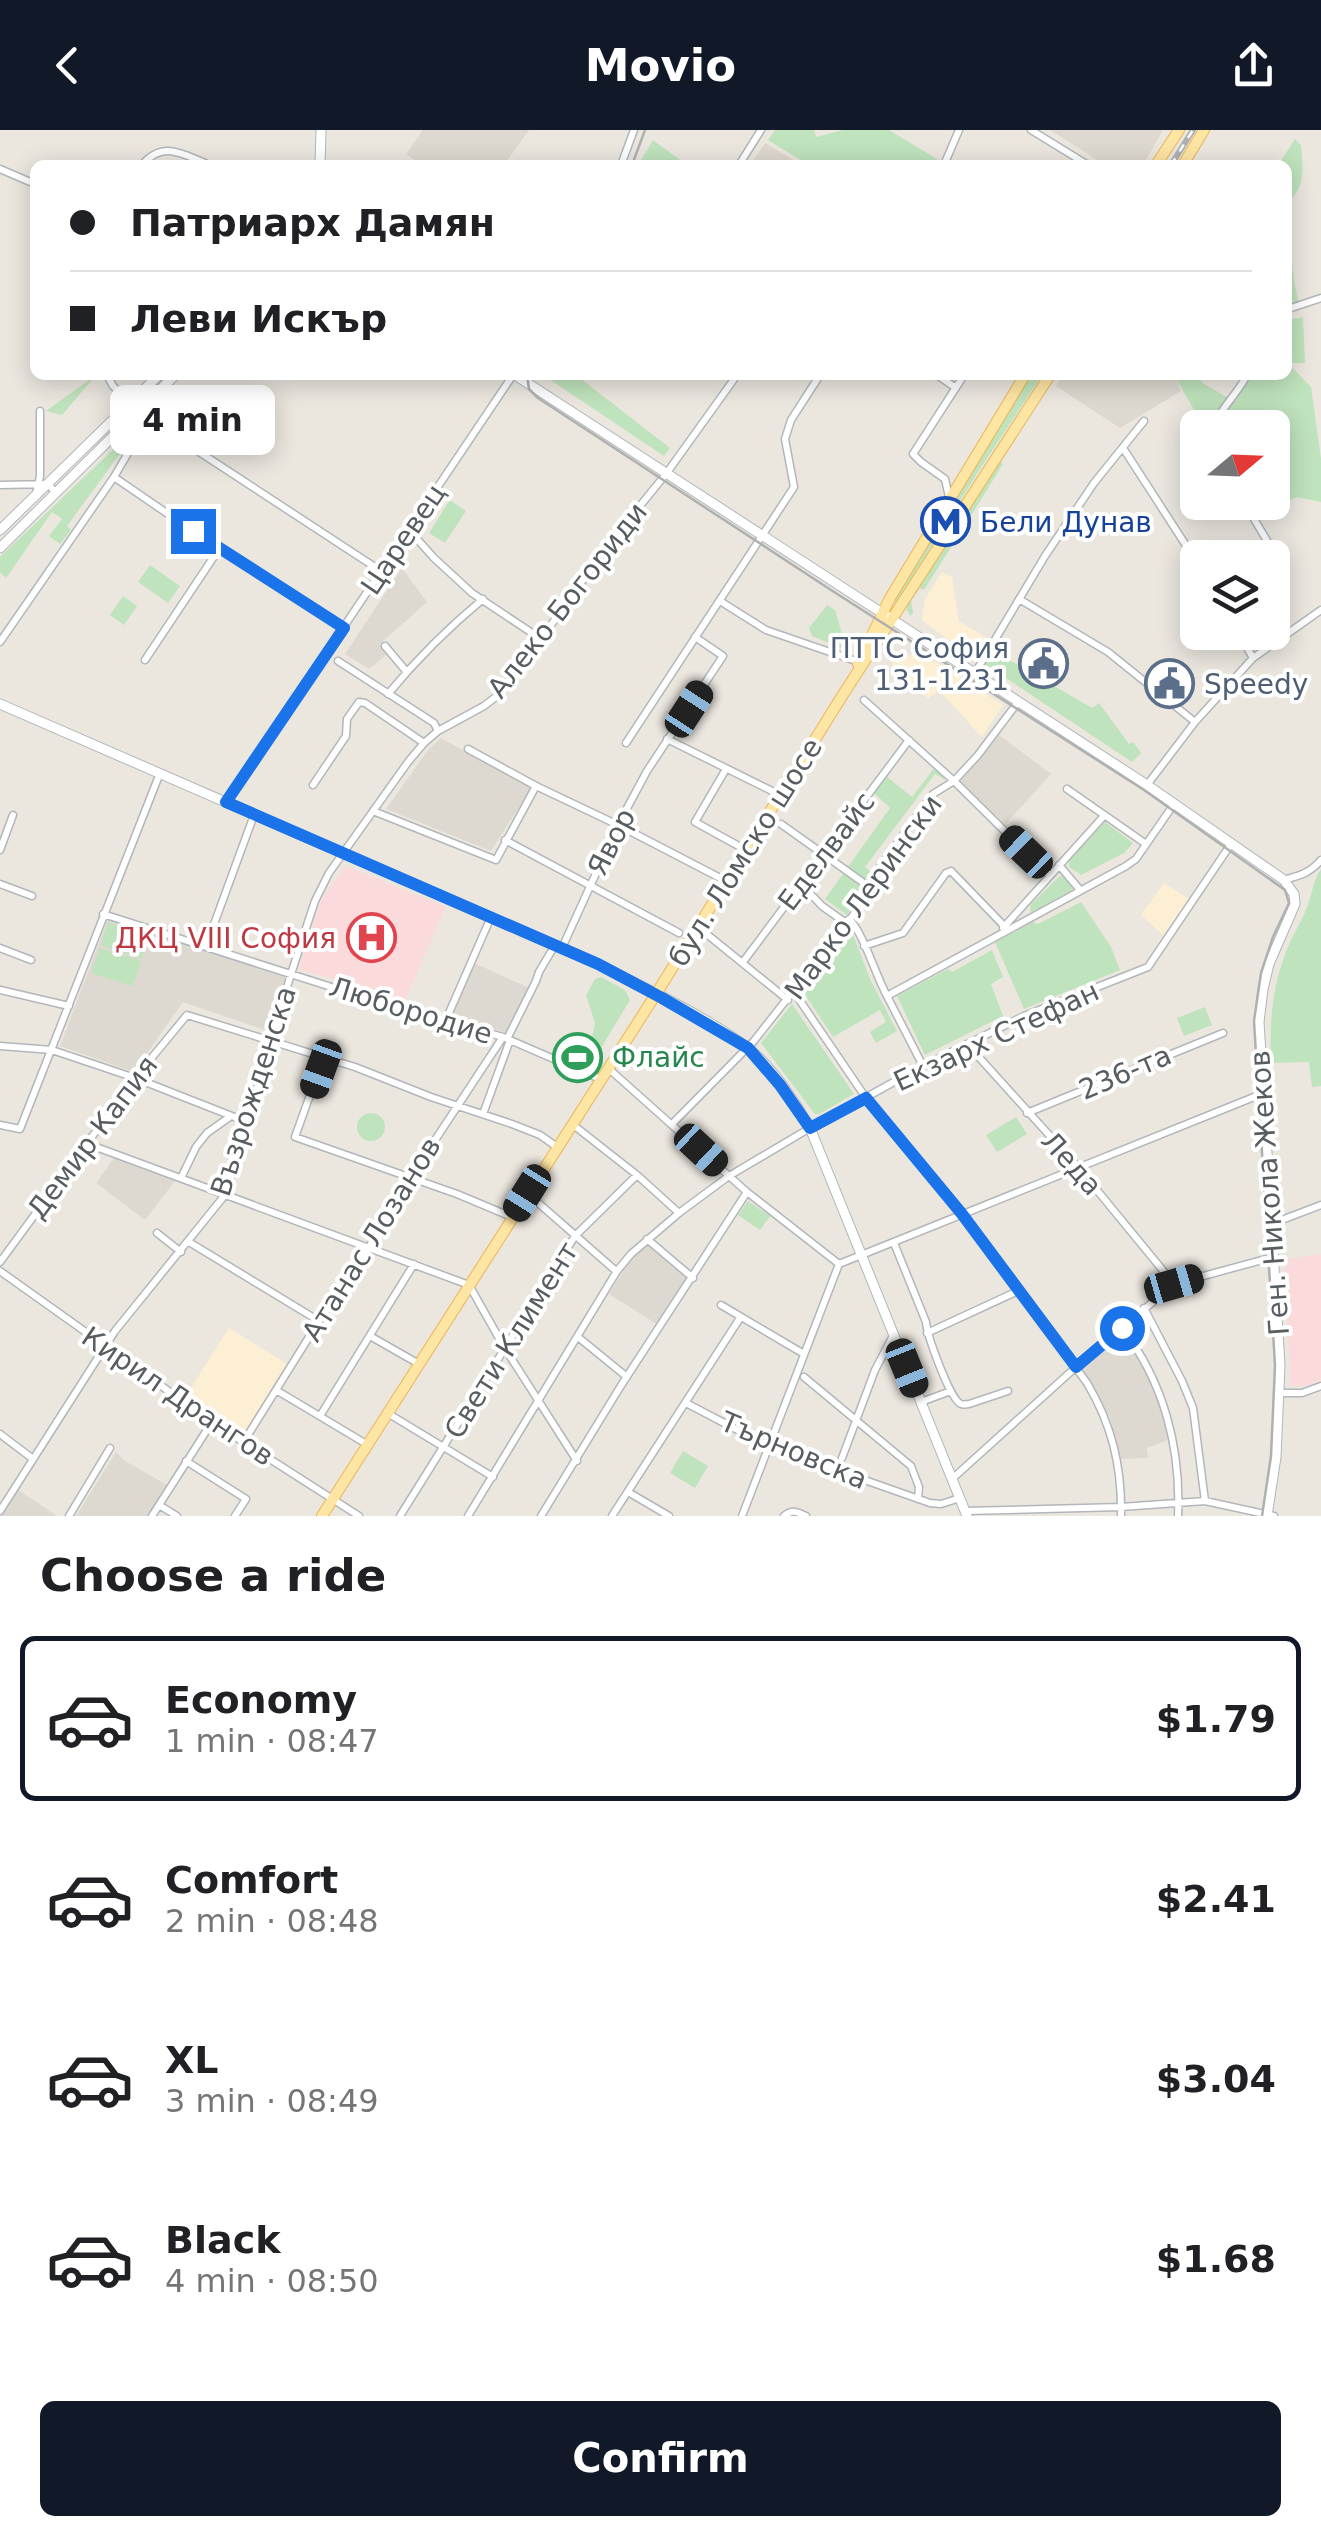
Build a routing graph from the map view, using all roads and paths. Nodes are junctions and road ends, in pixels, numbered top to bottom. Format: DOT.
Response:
graph roads {
  1 [pos="321,130"];
  2 [pos="634,130"];
  3 [pos="761,130"];
  4 [pos="959,130"];
  5 [pos="1031,130"];
  6 [pos="1179,130"];
  7 [pos="1204,130"];
  8 [pos="147,160"];
  9 [pos="196,160"];
  10 [pos="320,160"];
  11 [pos="623,160"];
  12 [pos="742,160"];
  13 [pos="947,160"];
  14 [pos="1080,160"];
  15 [pos="1159,160"];
  16 [pos="1186,160"];
  17 [pos="0,169"];
  18 [pos="30,182"];
  19 [pos="1318,301"];
  20 [pos="1292,309"];
  21 [pos="111,380"];
  22 [pos="154,380"];
  23 [pos="170,380"];
  24 [pos="511,380"];
  25 [pos="522,380"];
  26 [pos="733,380"];
  27 [pos="817,380"];
  28 [pos="944,380"];
  29 [pos="961,380"];
  30 [pos="1022,380"];
  31 [pos="1047,380"];
  32 [pos="1245,380"];
  33 [pos="956,388"];
  34 [pos="129,404"];
  35 [pos="40,410"];
  36 [pos="1224,410"];
  37 [pos="138,412"];
  38 [pos="148,419"];
  39 [pos="1144,421"];
  40 [pos="1124,448"];
  41 [pos="666,474"];
  42 [pos="114,478"];
  43 [pos="0,485"];
  44 [pos="40,488"];
  45 [pos="56,493"];
  46 [pos="948,502"];
  47 [pos="0,530"];
  48 [pos="409,530"];
  49 [pos="762,538"];
  50 [pos="1183,540"];
  51 [pos="0,548"];
  52 [pos="218,549"];
  53 [pos="382,571"];
  54 [pos="483,598"];
  55 [pos="1018,599"];
  56 [pos="720,601"];
  57 [pos="1321,610"];
  58 [pos="881,614"];
  59 [pos="892,621"];
  60 [pos="344,628"];
  61 [pos="696,637"];
  62 [pos="541,639"];
  63 [pos="0,642"];
  64 [pos="385,646"];
  65 [pos="1248,650"];
  66 [pos="1252,658"];
  67 [pos="144,660"];
  68 [pos="338,661"];
  69 [pos="859,662"];
  70 [pos="406,671"];
  71 [pos="974,674"];
  72 [pos="844,693"];
  73 [pos="388,694"];
  74 [pos="864,700"];
  75 [pos="1018,702"];
  76 [pos="0,704"];
  77 [pos="1195,722"];
  78 [pos="436,727"];
  79 [pos="666,739"];
  80 [pos="908,740"];
  81 [pos="424,743"];
  82 [pos="626,744"];
  83 [pos="468,749"];
  84 [pos="726,769"];
  85 [pos="160,773"];
  86 [pos="954,781"];
  87 [pos="313,785"];
  88 [pos="1147,785"];
  89 [pos="536,786"];
  90 [pos="1066,790"];
  91 [pos="780,795"];
  92 [pos="226,802"];
  93 [pos="1174,804"];
  94 [pos="373,811"];
  95 [pos="254,814"];
  96 [pos="14,815"];
  97 [pos="1104,817"];
  98 [pos="618,824"];
  99 [pos="782,824"];
  100 [pos="505,840"];
  101 [pos="1146,844"];
  102 [pos="1231,844"];
  103 [pos="0,850"];
  104 [pos="746,850"];
  105 [pos="342,853"];
  106 [pos="824,856"];
  107 [pos="1321,860"];
  108 [pos="1059,865"];
  109 [pos="1049,875"];
  110 [pos="1284,880"];
  111 [pos="726,881"];
  112 [pos="861,882"];
  113 [pos="0,884"];
  114 [pos="590,884"];
  115 [pos="802,884"];
  116 [pos="1080,890"];
  117 [pos="32,896"];
  118 [pos="103,914"];
  119 [pos="491,917"];
  120 [pos="847,921"];
  121 [pos="697,926"];
  122 [pos="1006,928"];
  123 [pos="680,933"];
  124 [pos="206,946"];
  125 [pos="864,946"];
  126 [pos="558,947"];
  127 [pos="0,948"];
  128 [pos="31,960"];
  129 [pos="743,962"];
  130 [pos="292,974"];
  131 [pos="0,990"];
  132 [pos="794,992"];
  133 [pos="656,994"];
  134 [pos="887,996"];
  135 [pos="788,1000"];
  136 [pos="69,1006"];
  137 [pos="445,1022"];
  138 [pos="1223,1033"];
  139 [pos="507,1039"];
  140 [pos="272,1040"];
  141 [pos="966,1044"];
  142 [pos="0,1046"];
  143 [pos="748,1048"];
  144 [pos="52,1050"];
  145 [pos="324,1056"];
  146 [pos="923,1066"];
  147 [pos="607,1067"];
  148 [pos="135,1078"];
  149 [pos="600,1079"];
  150 [pos="1263,1096"];
  151 [pos="866,1098"];
  152 [pos="456,1106"];
  153 [pos="1027,1113"];
  154 [pos="483,1114"];
  155 [pos="231,1116"];
  156 [pos="247,1122"];
  157 [pos="571,1124"];
  158 [pos="672,1124"];
  159 [pos="0,1126"];
  160 [pos="810,1128"];
  161 [pos="88,1144"];
  162 [pos="556,1147"];
  163 [pos="1078,1167"];
  164 [pos="636,1175"];
  165 [pos="730,1176"];
  166 [pos="180,1178"];
  167 [pos="410,1178"];
  168 [pos="747,1192"];
  169 [pos="527,1193"];
  170 [pos="225,1195"];
  171 [pos="1321,1205"];
  172 [pos="679,1213"];
  173 [pos="962,1214"];
  174 [pos="512,1217"];
  175 [pos="1271,1221"];
  176 [pos="157,1233"];
  177 [pos="575,1236"];
  178 [pos="647,1240"];
  179 [pos="189,1242"];
  180 [pos="894,1244"];
  181 [pos="369,1247"];
  182 [pos="181,1252"];
  183 [pos="862,1256"];
  184 [pos="1274,1257"];
  185 [pos="0,1262"];
  186 [pos="414,1264"];
  187 [pos="839,1264"];
  188 [pos="0,1271"];
  189 [pos="616,1271"];
  190 [pos="693,1278"];
  191 [pos="1174,1284"];
  192 [pos="468,1286"];
  193 [pos="1020,1290"];
  194 [pos="721,1306"];
  195 [pos="1144,1308"];
  196 [pos="740,1318"];
  197 [pos="320,1320"];
  198 [pos="1122,1328"];
  199 [pos="927,1333"];
  200 [pos="894,1334"];
  201 [pos="370,1336"];
  202 [pos="578,1337"];
  203 [pos="104,1347"];
  204 [pos="504,1347"];
  205 [pos="804,1354"];
  206 [pos="419,1364"];
  207 [pos="1076,1367"];
  208 [pos="628,1377"];
  209 [pos="804,1377"];
  210 [pos="1321,1386"];
  211 [pos="276,1390"];
  212 [pos="951,1391"];
  213 [pos="1008,1391"];
  214 [pos="1280,1393"];
  215 [pos="538,1402"];
  216 [pos="686,1402"];
  217 [pos="921,1402"];
  218 [pos="388,1413"];
  219 [pos="320,1416"];
  220 [pos="212,1422"];
  221 [pos="857,1422"];
  222 [pos="0,1434"];
  223 [pos="243,1443"];
  224 [pos="368,1445"];
  225 [pos="443,1446"];
  226 [pos="768,1446"];
  227 [pos="110,1448"];
  228 [pos="33,1458"];
  229 [pos="842,1458"];
  230 [pos="186,1461"];
  231 [pos="577,1461"];
  232 [pos="493,1477"];
  233 [pos="952,1480"];
  234 [pos="628,1492"];
  235 [pos="960,1498"];
  236 [pos="918,1499"];
  237 [pos="3,1500"];
  238 [pos="332,1500"];
  239 [pos="1204,1501"];
  240 [pos="1178,1503"];
  241 [pos="160,1505"];
  242 [pos="1121,1511"];
  243 [pos="0,1512"];
  244 [pos="966,1514"];
  245 [pos="1270,1515"];
  246 [pos="69,1516"];
  247 [pos="152,1516"];
  248 [pos="177,1516"];
  249 [pos="236,1516"];
  250 [pos="322,1516"];
  251 [pos="359,1516"];
  252 [pos="400,1516"];
  253 [pos="468,1516"];
  254 [pos="541,1516"];
  255 [pos="612,1516"];
  256 [pos="669,1516"];
  257 [pos="742,1516"];
  258 [pos="784,1516"];
  259 [pos="806,1516"];
  260 [pos="1178,1516"];
  1 -- 10 [label="street"];
  2 -- 11 [label="street"];
  3 -- 12 [label="street"];
  4 -- 13 [label="street"];
  5 -- 14 [label="street"];
  6 -- 15 [label="main road"];
  7 -- 16 [label="main road"];
  8 -- 9 [label="street"];
  17 -- 18 [label="street"];
  19 -- 20 [label="street"];
  21 -- 34 [label="street"];
  22 -- 34 [label="street"];
  23 -- 37 [label="street"];
  24 -- 48 [label="street, Царевец"];
  25 -- 41 [label="street"];
  26 -- 41 [label="street, Алеко Богориди"];
  27 -- 49 [label="street"];
  28 -- 33 [label="street"];
  29 -- 33 [label="street"];
  30 -- 46 [label="main road, бул. Ломско шосе"];
  31 -- 59 [label="main road, бул. Ломско шосе"];
  32 -- 36 [label="street"];
  33 -- 46 [label="street"];
  34 -- 37 [label="street"];
  34 -- 44 [label="street"];
  35 -- 44 [label="street"];
  37 -- 38 [label="street"];
  37 -- 45 [label="street"];
  38 -- 42 [label="street"];
  38 -- 53 [label="street"];
  39 -- 40 [label="street"];
  40 -- 50 [label="street"];
  40 -- 55 [label="street"];
  41 -- 49 [label="street"];
  41 -- 62 [label="street, Алеко Богориди"];
  42 -- 52 [label="street"];
  42 -- 63 [label="street"];
  43 -- 44 [label="street"];
  44 -- 45 [label="street"];
  44 -- 47 [label="street"];
  45 -- 51 [label="street"];
  46 -- 58 [label="main road, бул. Ломско шосе"];
  48 -- 53 [label="street, Царевец"];
  48 -- 54 [label="street"];
  49 -- 56 [label="street"];
  49 -- 58 [label="street"];
  52 -- 60 [label="street"];
  52 -- 67 [label="street"];
  53 -- 60 [label="street, Царевец"];
  54 -- 62 [label="street"];
  54 -- 70 [label="street"];
  55 -- 71 [label="street"];
  55 -- 77 [label="street"];
  56 -- 61 [label="street"];
  56 -- 69 [label="street"];
  57 -- 66 [label="street"];
  58 -- 59 [label="street"];
  58 -- 69 [label="main road, бул. Ломско шосе"];
  59 -- 71 [label="street"];
  59 -- 72 [label="main road, бул. Ломско шосе"];
  60 -- 92 [label="street, Царевец"];
  61 -- 79 [label="street, Явор"];
  61 -- 82 [label="street"];
  62 -- 78 [label="street, Алеко Богориди"];
  64 -- 70 [label="street"];
  65 -- 66 [label="street"];
  66 -- 77 [label="street"];
  68 -- 73 [label="street"];
  69 -- 72 [label="main road, бул. Ломско шосе"];
  70 -- 73 [label="street"];
  71 -- 75 [label="street"];
  72 -- 91 [label="main road, бул. Ломско шосе"];
  73 -- 78 [label="street"];
  74 -- 80 [label="street"];
  75 -- 86 [label="street, Марко Лерински"];
  75 -- 88 [label="street"];
  76 -- 85 [label="street"];
  77 -- 88 [label="street"];
  78 -- 81 [label="street, Алеко Богориди"];
  79 -- 84 [label="street"];
  79 -- 98 [label="street, Явор"];
  80 -- 86 [label="street"];
  80 -- 106 [label="street, Еделвайс"];
  81 -- 87 [label="street"];
  81 -- 94 [label="street, Алеко Богориди"];
  83 -- 89 [label="street"];
  84 -- 91 [label="street"];
  84 -- 104 [label="street"];
  85 -- 92 [label="street"];
  85 -- 118 [label="street"];
  86 -- 109 [label="street"];
  86 -- 120 [label="street, Марко Лерински"];
  88 -- 93 [label="street"];
  89 -- 98 [label="street"];
  89 -- 100 [label="street"];
  90 -- 97 [label="street"];
  91 -- 104 [label="main road, бул. Ломско шосе"];
  92 -- 95 [label="street"];
  93 -- 101 [label="street"];
  93 -- 102 [label="street"];
  94 -- 100 [label="street"];
  94 -- 105 [label="street, Алеко Богориди"];
  95 -- 105 [label="street"];
  95 -- 124 [label="street"];
  96 -- 103 [label="street"];
  97 -- 101 [label="street"];
  97 -- 108 [label="street"];
  98 -- 111 [label="street"];
  98 -- 114 [label="street, Явор"];
  99 -- 106 [label="street"];
  100 -- 114 [label="street"];
  101 -- 116 [label="street"];
  102 -- 110 [label="street"];
  102 -- 141 [label="street, Екзарх Стефан"];
  104 -- 111 [label="main road, бул. Ломско шосе"];
  105 -- 119 [label="street"];
  105 -- 130 [label="street, Възрожденска"];
  106 -- 112 [label="street"];
  106 -- 115 [label="street, Еделвайс"];
  107 -- 110 [label="street"];
  108 -- 109 [label="street"];
  108 -- 116 [label="street"];
  109 -- 122 [label="street"];
  110 -- 150 [label="street, Ген. Никола Жеков"];
  111 -- 121 [label="main road, бул. Ломско шосе"];
  113 -- 117 [label="street"];
  114 -- 123 [label="street"];
  114 -- 126 [label="street, Явор"];
  115 -- 120 [label="street"];
  115 -- 129 [label="street, Еделвайс"];
  116 -- 122 [label="street"];
  118 -- 124 [label="street, Любородие"];
  118 -- 136 [label="street"];
  119 -- 126 [label="street"];
  119 -- 137 [label="street"];
  120 -- 125 [label="street"];
  120 -- 132 [label="street, Марко Лерински"];
  121 -- 129 [label="street"];
  121 -- 133 [label="main road, бул. Ломско шосе"];
  122 -- 125 [label="street"];
  122 -- 134 [label="street"];
  124 -- 130 [label="street, Любородие"];
  125 -- 134 [label="street"];
  126 -- 133 [label="street"];
  126 -- 139 [label="street, Явор"];
  127 -- 128 [label="street"];
  129 -- 135 [label="street"];
  130 -- 137 [label="street, Любородие"];
  130 -- 140 [label="street, Възрожденска"];
  131 -- 136 [label="street"];
  132 -- 135 [label="street, Марко Лерински"];
  132 -- 151 [label="street"];
  133 -- 143 [label="street"];
  133 -- 147 [label="main road, бул. Ломско шосе"];
  134 -- 146 [label="street"];
  135 -- 143 [label="street, Марко Лерински"];
  136 -- 144 [label="street"];
  137 -- 139 [label="street, Любородие"];
  138 -- 153 [label="street, 236-та"];
  139 -- 149 [label="street, Любородие"];
  139 -- 152 [label="street, Атанас Лозанов"];
  139 -- 154 [label="street"];
  140 -- 145 [label="street"];
  140 -- 148 [label="street, Демир Капия"];
  140 -- 156 [label="street, Възрожденска"];
  141 -- 146 [label="street, Екзарх Стефан"];
  141 -- 153 [label="street, Леда"];
  142 -- 144 [label="street"];
  143 -- 158 [label="street, Марко Лерински"];
  143 -- 160 [label="street"];
  144 -- 148 [label="street"];
  144 -- 159 [label="street"];
  145 -- 152 [label="street"];
  145 -- 167 [label="street"];
  146 -- 151 [label="street, Екзарх Стефан"];
  147 -- 149 [label="main road, бул. Ломско шосе"];
  147 -- 158 [label="street"];
  148 -- 155 [label="street"];
  148 -- 161 [label="street, Демир Капия"];
  149 -- 157 [label="main road, бул. Ломско шосе"];
  150 -- 163 [label="street"];
  150 -- 175 [label="street, Ген. Никола Жеков"];
  151 -- 160 [label="street, Екзарх Стефан"];
  151 -- 173 [label="street"];
  152 -- 154 [label="street"];
  152 -- 167 [label="street, Атанас Лозанов"];
  153 -- 163 [label="street, Леда"];
  154 -- 162 [label="street"];
  155 -- 156 [label="street"];
  155 -- 166 [label="street"];
  156 -- 170 [label="street, Възрожденска"];
  157 -- 162 [label="main road, бул. Ломско шосе"];
  157 -- 164 [label="street"];
  158 -- 165 [label="street"];
  160 -- 165 [label="street, Екзарх Стефан"];
  160 -- 183 [label="street"];
  161 -- 166 [label="street"];
  161 -- 185 [label="street, Демир Капия"];
  162 -- 169 [label="main road, бул. Ломско шосе"];
  163 -- 173 [label="street"];
  163 -- 191 [label="street, Леда"];
  164 -- 172 [label="street"];
  164 -- 177 [label="street, Свети Климент"];
  165 -- 168 [label="street"];
  165 -- 172 [label="street, Екзарх Стефан"];
  166 -- 170 [label="street"];
  167 -- 174 [label="street"];
  167 -- 181 [label="street, Атанас Лозанов"];
  168 -- 187 [label="street"];
  168 -- 190 [label="street"];
  169 -- 174 [label="main road, бул. Ломско шосе"];
  169 -- 177 [label="street"];
  170 -- 179 [label="street, Възрожденска"];
  170 -- 181 [label="street"];
  171 -- 175 [label="street"];
  172 -- 178 [label="street, Екзарх Стефан"];
  173 -- 180 [label="street"];
  173 -- 193 [label="street"];
  174 -- 192 [label="main road, бул. Ломско шосе"];
  175 -- 184 [label="street, Ген. Никола Жеков"];
  176 -- 182 [label="street"];
  177 -- 189 [label="street"];
  177 -- 204 [label="street, Свети Климент"];
  178 -- 189 [label="street, Екзарх Стефан"];
  178 -- 190 [label="street"];
  179 -- 182 [label="street, Възрожденска"];
  179 -- 197 [label="street"];
  180 -- 183 [label="street"];
  180 -- 199 [label="street"];
  181 -- 186 [label="street"];
  181 -- 197 [label="street, Атанас Лозанов"];
  182 -- 203 [label="street, Възрожденска"];
  183 -- 187 [label="street"];
  183 -- 200 [label="street"];
  184 -- 191 [label="street"];
  184 -- 214 [label="street, Ген. Никола Жеков"];
  186 -- 192 [label="street"];
  186 -- 201 [label="street"];
  187 -- 205 [label="street"];
  188 -- 203 [label="street, Кирил Дрангов"];
  189 -- 202 [label="street, Екзарх Стефан"];
  190 -- 208 [label="street"];
  191 -- 195 [label="street"];
  192 -- 204 [label="street"];
  192 -- 206 [label="main road, бул. Ломско шосе"];
  193 -- 199 [label="street"];
  193 -- 207 [label="street"];
  194 -- 196 [label="street"];
  195 -- 198 [label="street"];
  195 -- 239 [label="street"];
  196 -- 205 [label="street"];
  196 -- 216 [label="street"];
  197 -- 211 [label="street, Атанас Лозанов"];
  198 -- 207 [label="street"];
  198 -- 240 [label="street"];
  199 -- 212 [label="street"];
  200 -- 217 [label="street"];
  200 -- 221 [label="street"];
  201 -- 206 [label="street"];
  201 -- 219 [label="street"];
  202 -- 208 [label="street"];
  202 -- 215 [label="street, Екзарх Стефан"];
  203 -- 220 [label="street, Кирил Дрангов"];
  203 -- 228 [label="street, Възрожденска"];
  204 -- 215 [label="street"];
  204 -- 225 [label="street, Свети Климент"];
  205 -- 226 [label="street"];
  206 -- 218 [label="main road, бул. Ломско шосе"];
  207 -- 233 [label="street"];
  207 -- 242 [label="street"];
  208 -- 231 [label="street"];
  209 -- 221 [label="street"];
  210 -- 214 [label="street"];
  211 -- 219 [label="street"];
  211 -- 223 [label="street, Атанас Лозанов"];
  212 -- 213 [label="street"];
  212 -- 217 [label="street"];
  214 -- 245 [label="street, Ген. Никола Жеков"];
  215 -- 231 [label="street"];
  215 -- 232 [label="street, Екзарх Стефан"];
  216 -- 226 [label="street, Търновска"];
  216 -- 234 [label="street"];
  217 -- 233 [label="street"];
  218 -- 224 [label="main road, бул. Ломско шосе"];
  218 -- 225 [label="street"];
  219 -- 224 [label="street"];
  220 -- 223 [label="street, Кирил Дрангов"];
  220 -- 230 [label="street"];
  221 -- 229 [label="street"];
  221 -- 236 [label="street"];
  222 -- 228 [label="street"];
  223 -- 238 [label="street, Кирил Дрангов"];
  224 -- 238 [label="main road, бул. Ломско шосе"];
  225 -- 232 [label="street"];
  225 -- 252 [label="street, Свети Климент"];
  226 -- 236 [label="street, Търновска"];
  226 -- 257 [label="street"];
  227 -- 246 [label="street"];
  228 -- 237 [label="street, Възрожденска"];
  230 -- 241 [label="street"];
  230 -- 249 [label="street"];
  231 -- 254 [label="street"];
  232 -- 253 [label="street, Екзарх Стефан"];
  233 -- 235 [label="street"];
  234 -- 255 [label="street"];
  234 -- 256 [label="street"];
  235 -- 236 [label="street, Търновска"];
  235 -- 244 [label="street"];
  237 -- 243 [label="street, Възрожденска"];
  238 -- 250 [label="main road, бул. Ломско шосе"];
  238 -- 251 [label="street, Кирил Дрангов"];
  239 -- 240 [label="street"];
  239 -- 245 [label="street"];
  240 -- 242 [label="street"];
  240 -- 260 [label="street"];
  241 -- 247 [label="street"];
  241 -- 248 [label="street"];
  242 -- 244 [label="street"];
  258 -- 259 [label="street"];
}
